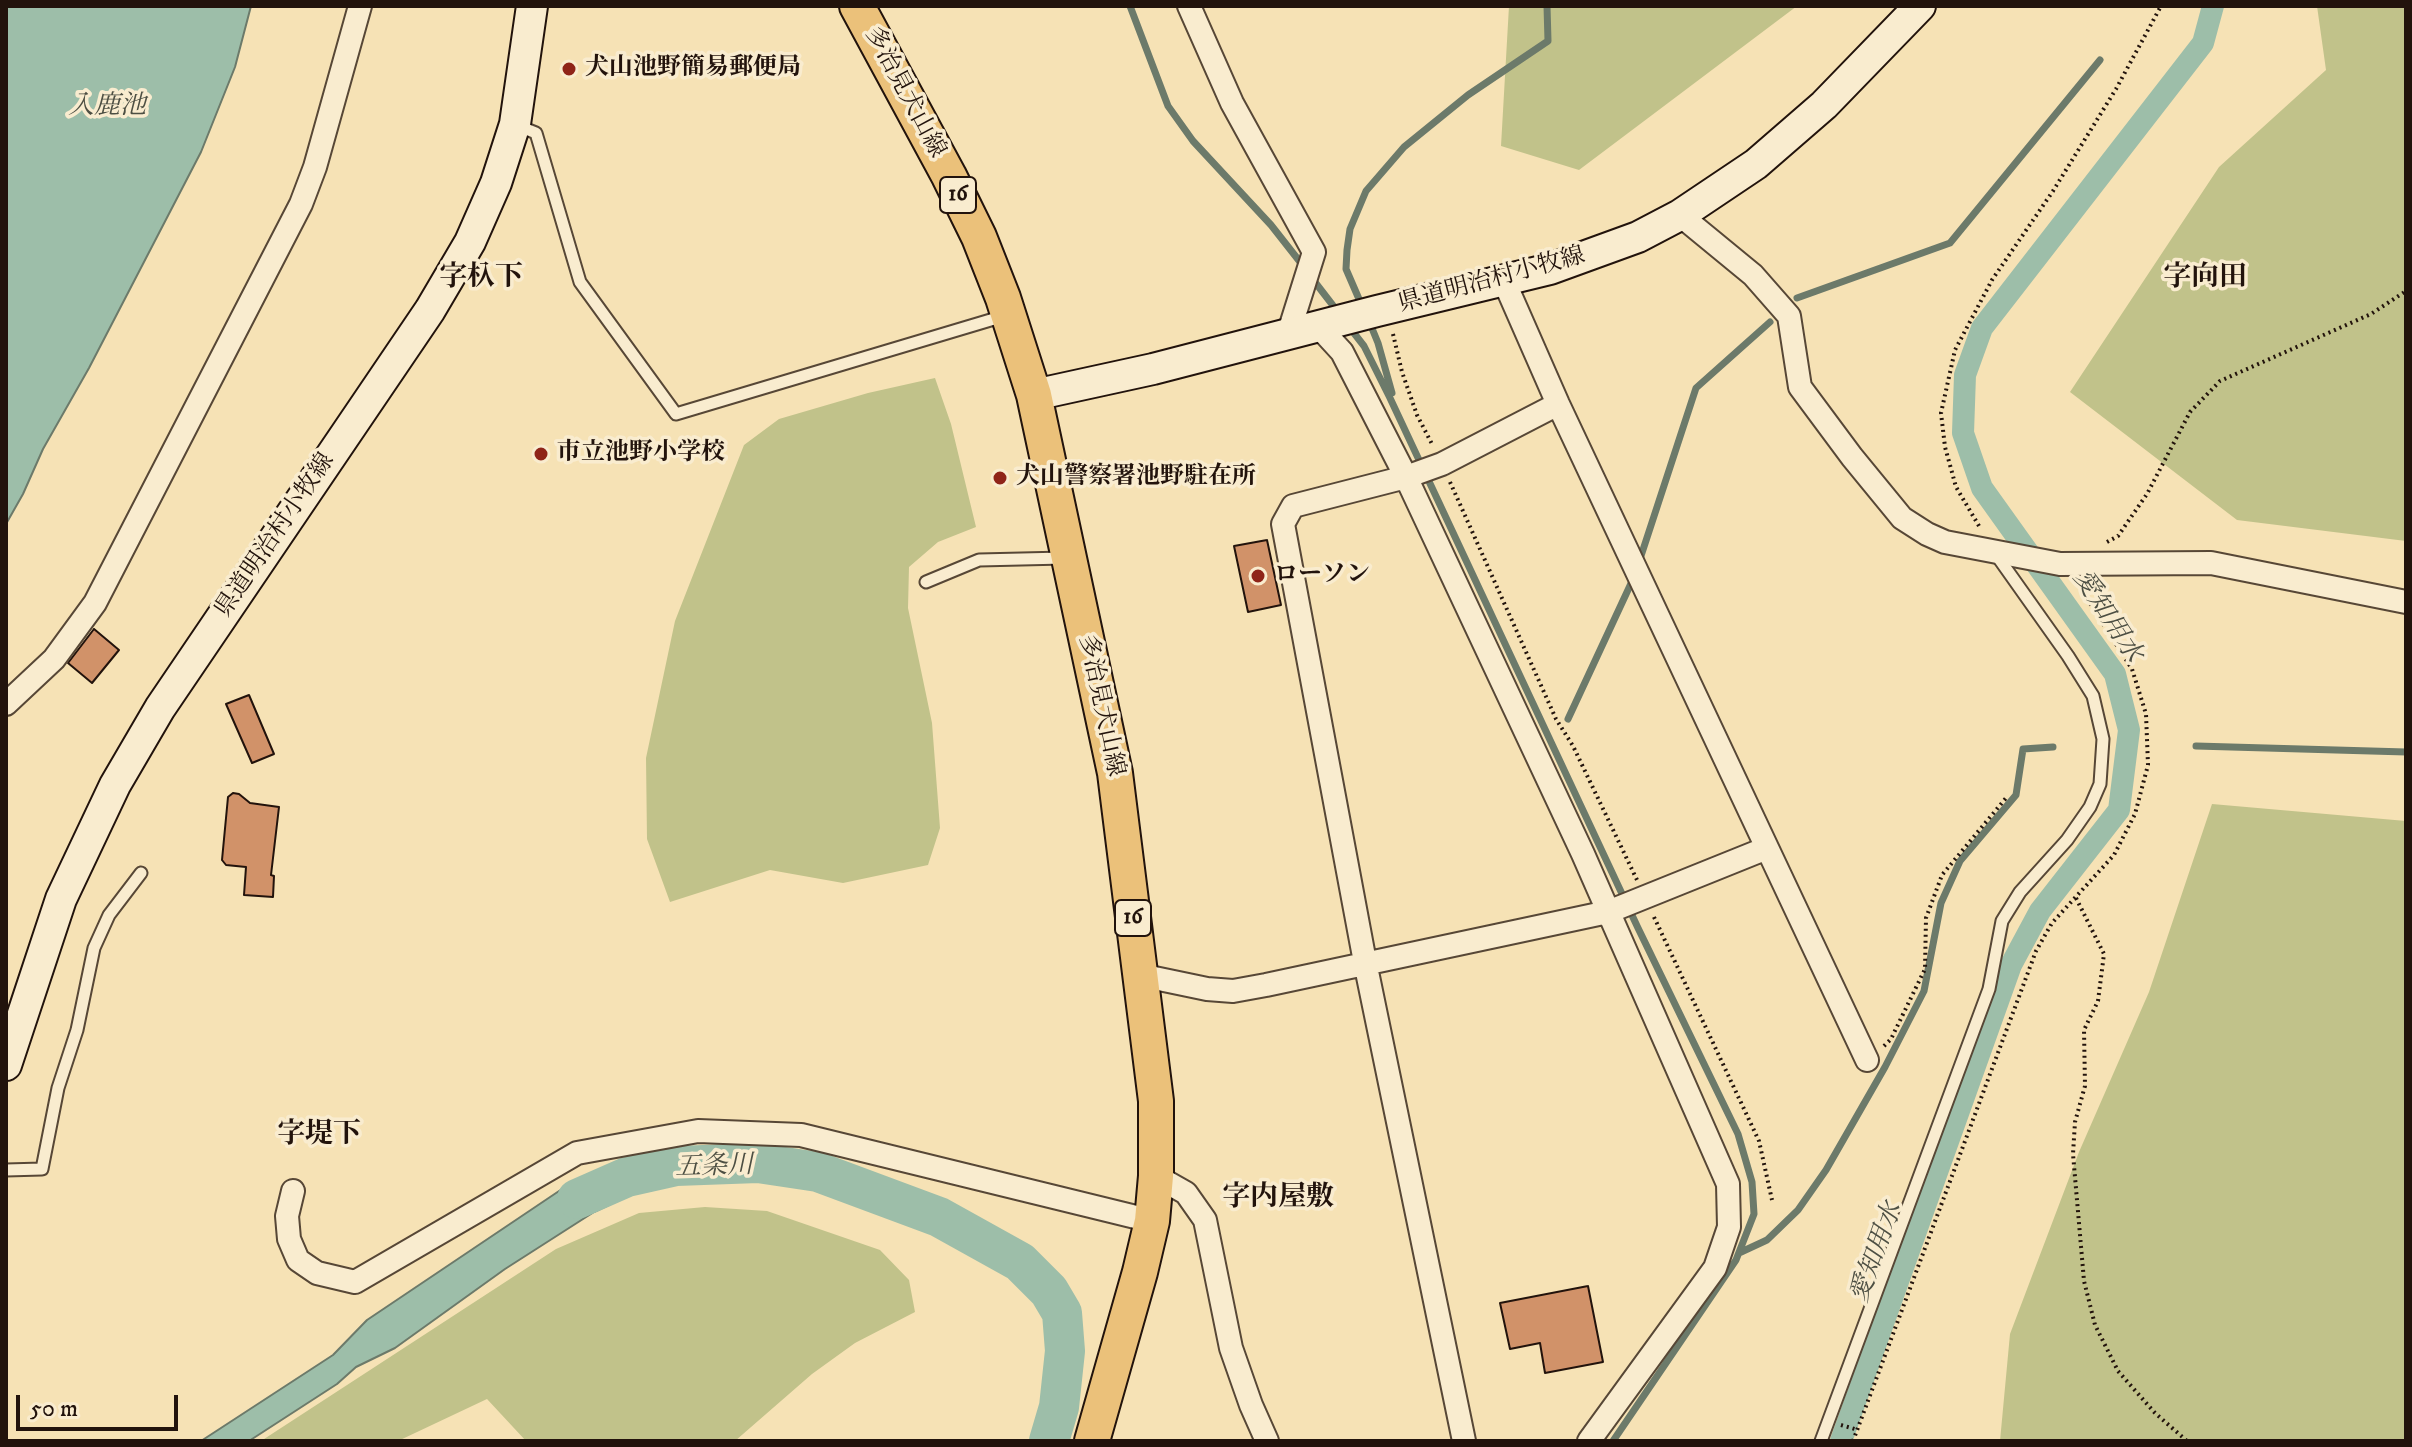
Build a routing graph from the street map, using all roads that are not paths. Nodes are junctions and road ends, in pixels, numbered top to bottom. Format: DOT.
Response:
graph roads {
  1 [pos="360,6"];
  2 [pos="532,6"];
  3 [pos="857,6"];
  4 [pos="1189,6"];
  5 [pos="1920,6"];
  6 [pos="515,124"];
  7 [pos="1680,215"];
  8 [pos="1504,281"];
  9 [pos="1009,315"];
  10 [pos="1324,326"];
  11 [pos="1288,335"];
  12 [pos="1034,395"];
  13 [pos="1558,404"];
  14 [pos="1408,476"];
  15 [pos="2001,554"];
  16 [pos="1069,558"];
  17 [pos="926,582"];
  18 [pos="2406,602"];
  19 [pos="6,704"];
  20 [pos="1767,848"];
  21 [pos="141,873"];
  22 [pos="1611,911"];
  23 [pos="1365,962"];
  24 [pos="1140,975"];
  25 [pos="1867,1060"];
  26 [pos="6,1065"];
  27 [pos="6,1170"];
  28 [pos="1156,1176"];
  29 [pos="293,1191"];
  30 [pos="1152,1221"];
  31 [pos="1092,1441"];
  32 [pos="1267,1441"];
  33 [pos="1464,1441"];
  34 [pos="1589,1441"];
  35 [pos="1821,1441"];
  1 -- 19 [label="street"];
  2 -- 6 [label="main road, 県道明治村小牧線"];
  3 -- 9 [label="main road, 多治見犬山線 / 16"];
  4 -- 11 [label="street"];
  5 -- 7 [label="main road, 県道明治村小牧線"];
  6 -- 9 [label="lane"];
  6 -- 26 [label="main road, 県道明治村小牧線"];
  7 -- 8 [label="main road, 県道明治村小牧線"];
  7 -- 15 [label="street"];
  8 -- 10 [label="main road, 県道明治村小牧線"];
  8 -- 13 [label="street"];
  9 -- 12 [label="main road, 多治見犬山線 / 16"];
  10 -- 11 [label="main road, 県道明治村小牧線"];
  10 -- 14 [label="street"];
  11 -- 12 [label="main road, 県道明治村小牧線"];
  12 -- 16 [label="main road, 多治見犬山線 / 16"];
  13 -- 14 [label="street"];
  13 -- 20 [label="street"];
  14 -- 22 [label="street"];
  14 -- 23 [label="street"];
  15 -- 18 [label="street"];
  15 -- 35 [label="lane"];
  16 -- 17 [label="lane"];
  16 -- 24 [label="main road, 多治見犬山線 / 16"];
  20 -- 22 [label="street"];
  20 -- 25 [label="street"];
  21 -- 27 [label="lane"];
  22 -- 23 [label="street"];
  22 -- 34 [label="street"];
  23 -- 24 [label="street"];
  23 -- 33 [label="street"];
  24 -- 28 [label="main road, 多治見犬山線 / 16"];
  28 -- 30 [label="main road, 多治見犬山線 / 16"];
  28 -- 32 [label="street"];
  29 -- 30 [label="street"];
  30 -- 31 [label="main road, 多治見犬山線 / 16"];
}
